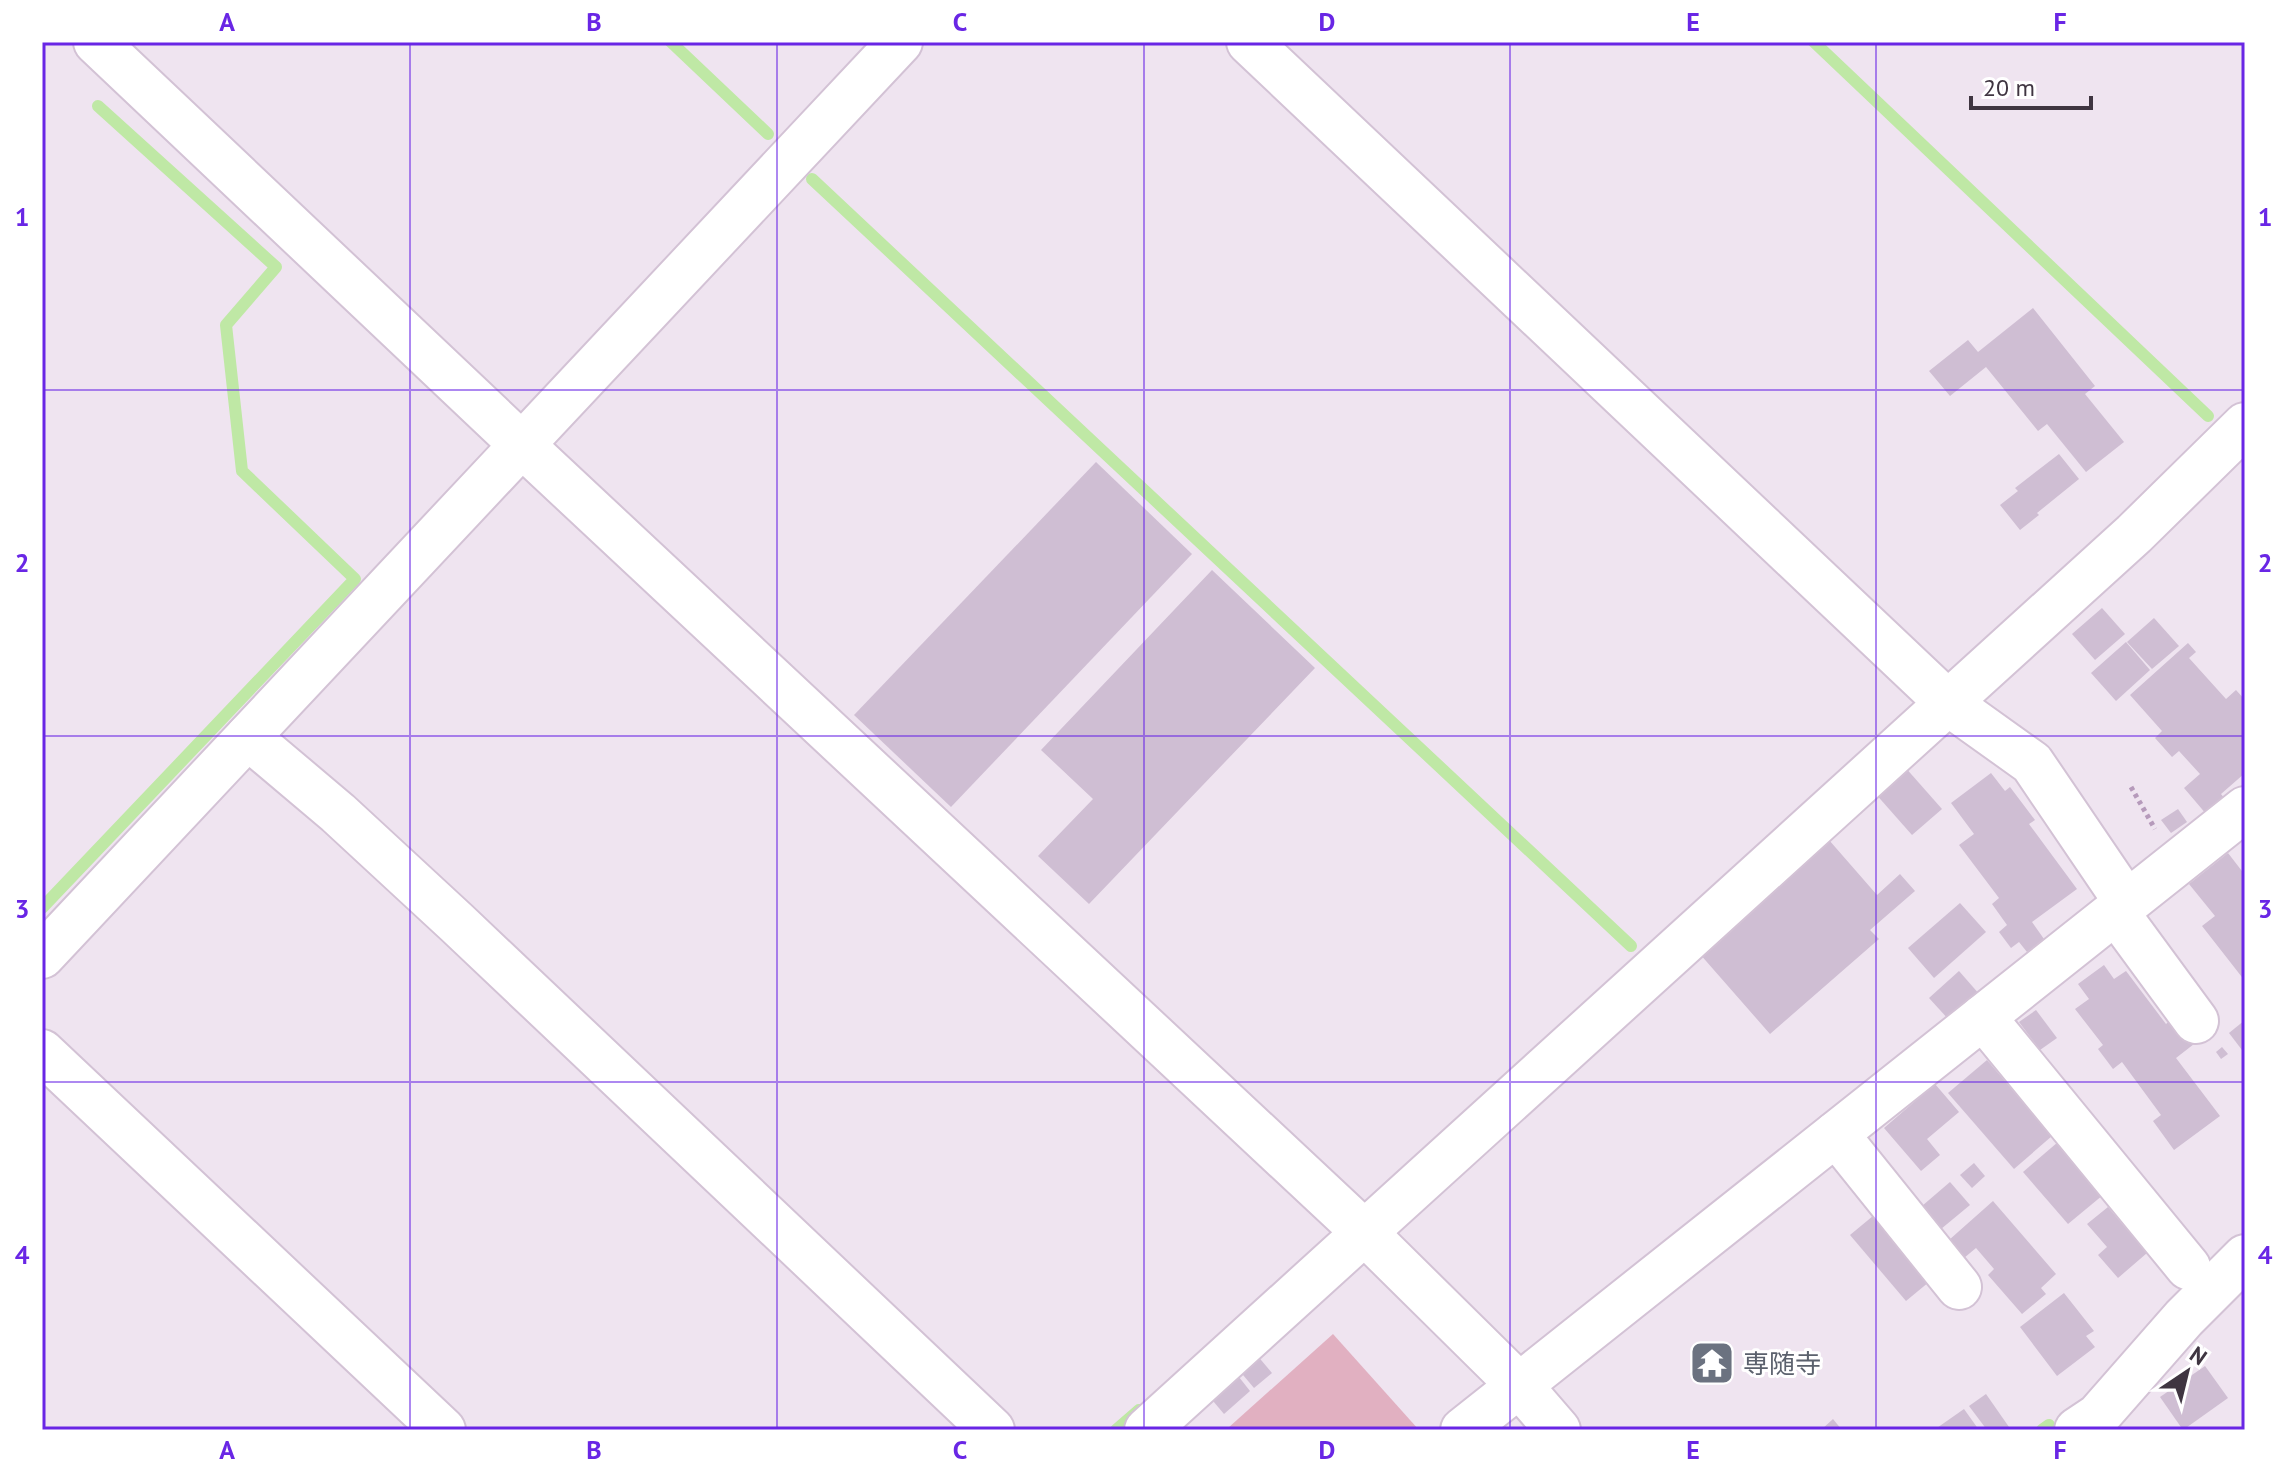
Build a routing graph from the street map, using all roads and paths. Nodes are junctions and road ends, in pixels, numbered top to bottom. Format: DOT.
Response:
graph roads {
  1 [pos="96,42"];
  2 [pos="900,42"];
  3 [pos="1249,42"];
  4 [pos="2245,425"];
  5 [pos="522,445"];
  6 [pos="1948,703"];
  7 [pos="248,737"];
  8 [pos="2245,809"];
  9 [pos="2122,907"];
  10 [pos="42,956"];
  11 [pos="1983,1017"];
  12 [pos="2196,1021"];
  13 [pos="42,1052"];
  14 [pos="1836,1134"];
  15 [pos="1365,1233"];
  16 [pos="2245,1257"];
  17 [pos="2188,1267"];
  18 [pos="1959,1287"];
  19 [pos="1520,1386"];
  20 [pos="443,1430"];
  21 [pos="992,1430"];
  22 [pos="1147,1430"];
  23 [pos="1463,1430"];
  24 [pos="1558,1430"];
  25 [pos="2077,1430"];
  1 -- 5 [label="street"];
  2 -- 5 [label="street"];
  3 -- 6 [label="street"];
  4 -- 6 [label="street"];
  5 -- 7 [label="street"];
  5 -- 15 [label="street"];
  6 -- 9 [label="street"];
  6 -- 15 [label="street"];
  7 -- 10 [label="street"];
  7 -- 21 [label="street"];
  8 -- 9 [label="street"];
  9 -- 11 [label="street"];
  9 -- 12 [label="street"];
  11 -- 14 [label="street"];
  11 -- 17 [label="street"];
  13 -- 20 [label="street"];
  14 -- 18 [label="street"];
  14 -- 19 [label="street"];
  15 -- 19 [label="street"];
  15 -- 22 [label="street"];
  16 -- 25 [label="street"];
  19 -- 23 [label="street"];
  19 -- 24 [label="street"];
}
